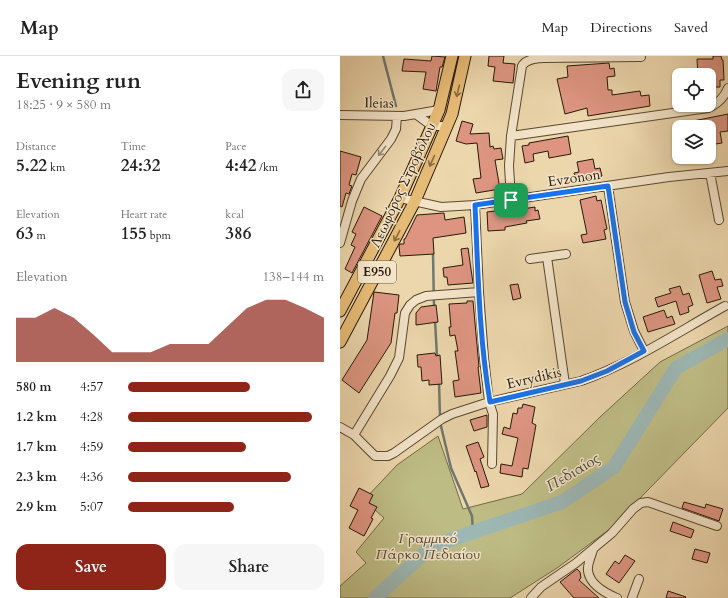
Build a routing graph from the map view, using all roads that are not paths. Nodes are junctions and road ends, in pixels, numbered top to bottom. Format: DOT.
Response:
graph roads {
  1 [pos="452,56"];
  2 [pos="465,56"];
  3 [pos="642,57"];
  4 [pos="728,88"];
  5 [pos="439,110"];
  6 [pos="340,115"];
  7 [pos="417,115"];
  8 [pos="397,116"];
  9 [pos="432,126"];
  10 [pos="448,126"];
  11 [pos="511,136"];
  12 [pos="728,171"];
  13 [pos="710,173"];
  14 [pos="608,186"];
  15 [pos="400,198"];
  16 [pos="511,200"];
  17 [pos="415,202"];
  18 [pos="475,205"];
  19 [pos="719,220"];
  20 [pos="340,243"];
  21 [pos="566,254"];
  22 [pos="548,257"];
  23 [pos="530,259"];
  24 [pos="479,292"];
  25 [pos="725,306"];
  26 [pos="340,311"];
  27 [pos="340,342"];
  28 [pos="644,351"];
  29 [pos="565,384"];
  30 [pos="490,402"];
  31 [pos="340,427"];
  32 [pos="354,435"];
  33 [pos="492,464"];
  34 [pos="717,526"];
  35 [pos="594,548"];
  36 [pos="639,579"];
  37 [pos="531,598"];
  38 [pos="617,598"];
  39 [pos="632,598"];
  1 -- 5 [label="main road, Λεωφόρος Στροβόλου / E950"];
  2 -- 10 [label="main road, Λεωφόρος Στροβόλου / E950, one-way"];
  3 -- 11 [label="street"];
  4 -- 11 [label="street"];
  5 -- 7 [label="street, Ileias"];
  5 -- 9 [label="main road, Λεωφόρος Στροβόλου / E950"];
  6 -- 8 [label="street, Ileias"];
  7 -- 8 [label="street, Ileias"];
  7 -- 9 [label="street"];
  8 -- 20 [label="street, one-way"];
  9 -- 10 [label="street"];
  9 -- 15 [label="main road, Λεωφόρος Στροβόλου / E950"];
  10 -- 17 [label="main road, Λεωφόρος Στροβόλου / E950, one-way"];
  11 -- 16 [label="street"];
  12 -- 13 [label="street, Evzonon"];
  13 -- 14 [label="street, Evzonon"];
  13 -- 19 [label="street"];
  14 -- 16 [label="street, Evzonon"];
  14 -- 28 [label="street"];
  15 -- 17 [label="street, Evzonon"];
  15 -- 26 [label="main road, Λεωφόρος Στροβόλου / E950"];
  16 -- 18 [label="street, Evzonon"];
  17 -- 18 [label="street, Evzonon"];
  17 -- 27 [label="main road, Λεωφόρος Στροβόλου / E950, one-way"];
  18 -- 24 [label="street"];
  21 -- 22 [label="street"];
  22 -- 23 [label="street"];
  22 -- 29 [label="street"];
  24 -- 30 [label="street"];
  24 -- 32 [label="street"];
  25 -- 28 [label="street, Evrydikis"];
  28 -- 29 [label="street, Evrydikis"];
  29 -- 30 [label="street, Evrydikis"];
  30 -- 32 [label="street, Evrydikis"];
  30 -- 33 [label="street"];
  31 -- 32 [label="street, Evrydikis"];
  34 -- 35 [label="street"];
  35 -- 37 [label="street"];
  35 -- 38 [label="street"];
  36 -- 39 [label="street"];
}
